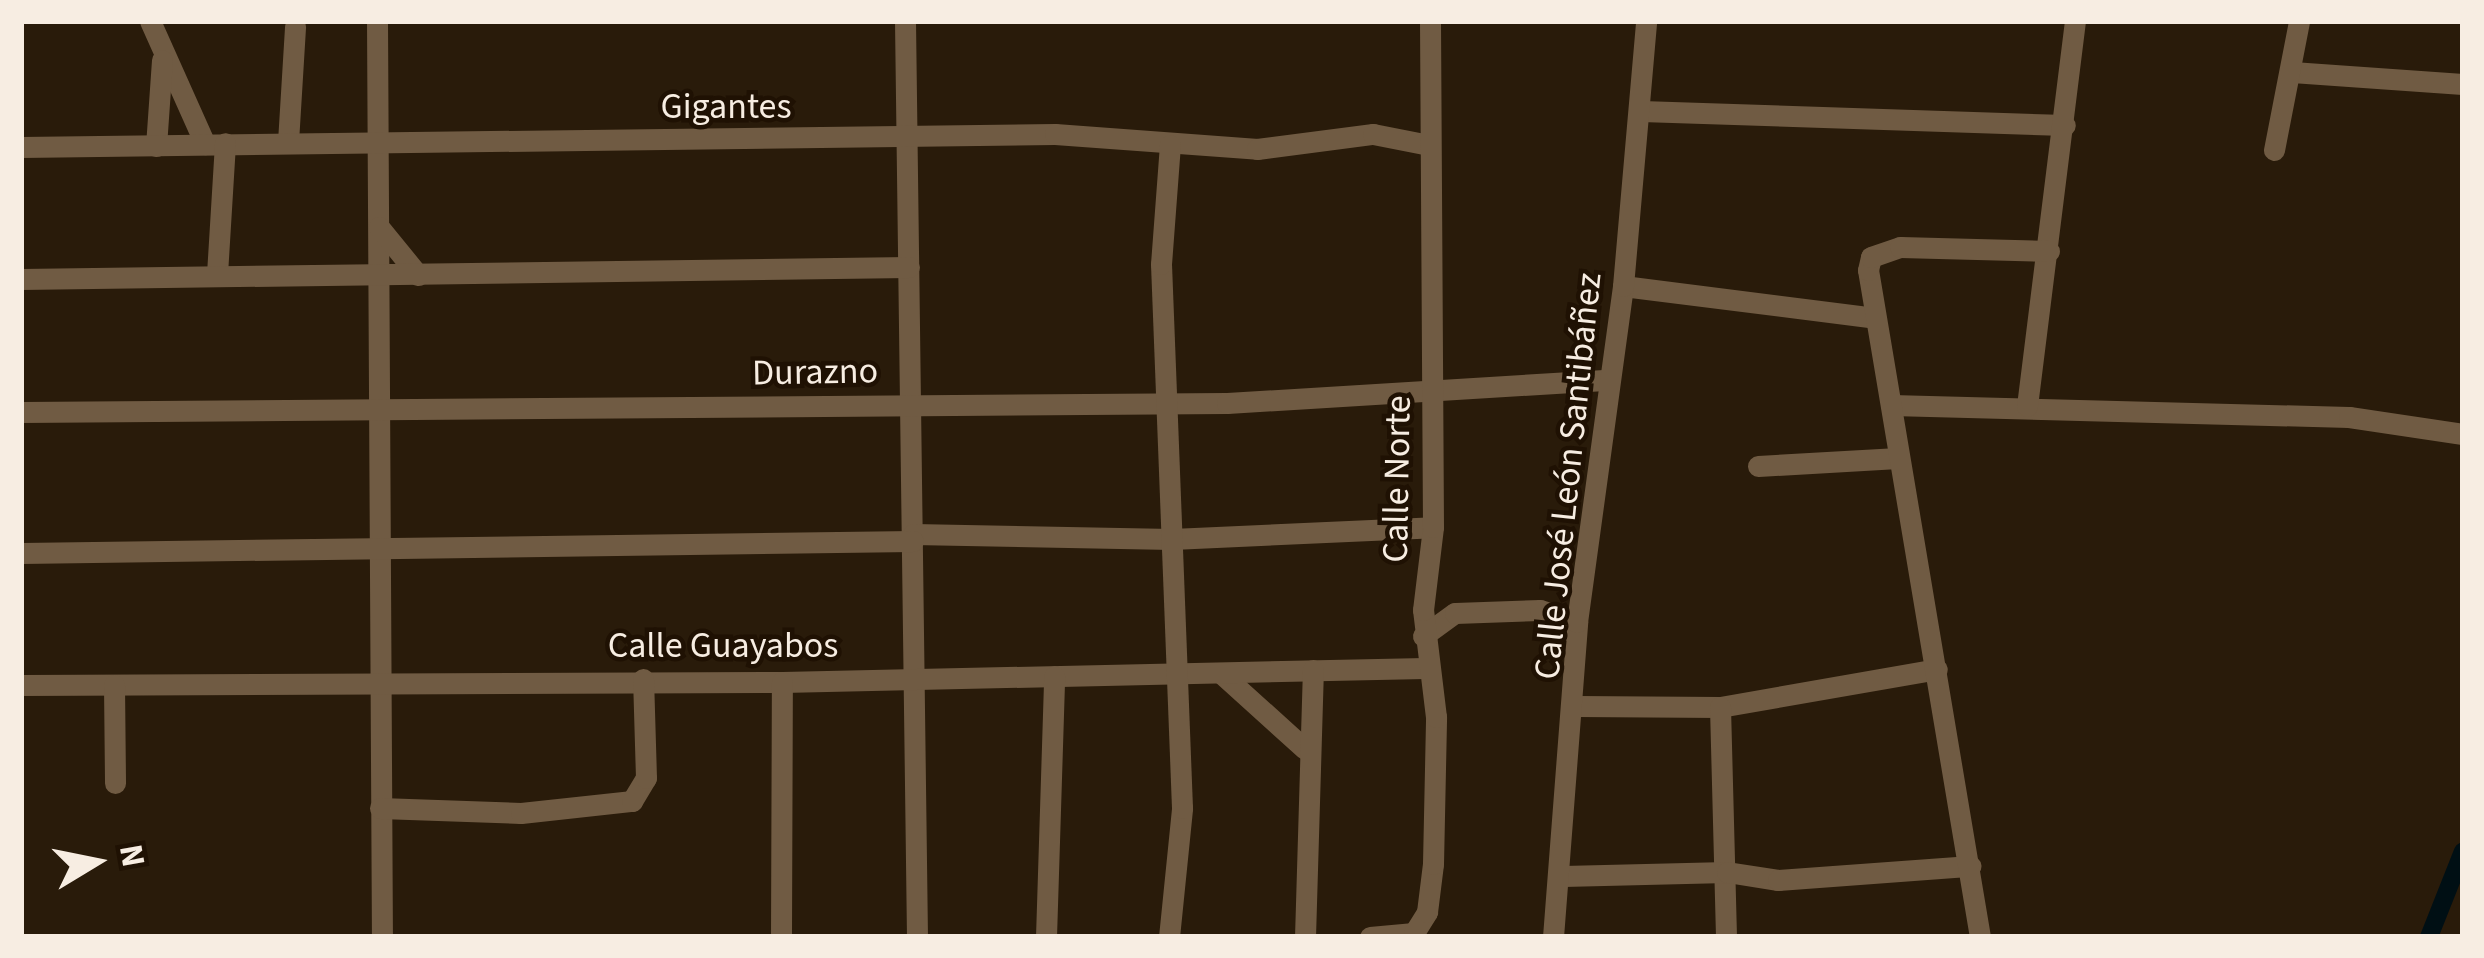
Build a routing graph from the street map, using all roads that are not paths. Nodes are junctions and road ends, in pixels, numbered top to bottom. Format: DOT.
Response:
graph roads {
  1 [pos="150,21"];
  2 [pos="376,21"];
  3 [pos="905,21"];
  4 [pos="1430,21"];
  5 [pos="1646,21"];
  6 [pos="2074,21"];
  7 [pos="2300,21"];
  8 [pos="295,26"];
  9 [pos="162,60"];
  10 [pos="2292,72"];
  11 [pos="2463,84"];
  12 [pos="1641,111"];
  13 [pos="2065,125"];
  14 [pos="908,139"];
  15 [pos="288,142"];
  16 [pos="379,142"];
  17 [pos="215,143"];
  18 [pos="1170,145"];
  19 [pos="156,146"];
  20 [pos="1430,146"];
  21 [pos="21,147"];
  22 [pos="2274,150"];
  23 [pos="380,226"];
  24 [pos="2049,251"];
  25 [pos="909,267"];
  26 [pos="217,274"];
  27 [pos="380,275"];
  28 [pos="418,275"];
  29 [pos="21,279"];
  30 [pos="1623,286"];
  31 [pos="1875,318"];
  32 [pos="1608,380"];
  33 [pos="1432,392"];
  34 [pos="1166,398"];
  35 [pos="911,404"];
  36 [pos="1891,405"];
  37 [pos="2027,406"];
  38 [pos="21,412"];
  39 [pos="380,413"];
  40 [pos="2463,434"];
  41 [pos="1898,458"];
  42 [pos="1758,466"];
  43 [pos="1433,527"];
  44 [pos="913,537"];
  45 [pos="1172,539"];
  46 [pos="379,543"];
  47 [pos="21,553"];
  48 [pos="1428,583"];
  49 [pos="1455,613"];
  50 [pos="1577,622"];
  51 [pos="1423,636"];
  52 [pos="1425,668"];
  53 [pos="1937,668"];
  54 [pos="1313,670"];
  55 [pos="1174,673"];
  56 [pos="920,675"];
  57 [pos="1223,675"];
  58 [pos="1054,676"];
  59 [pos="643,679"];
  60 [pos="782,682"];
  61 [pos="21,685"];
  62 [pos="114,685"];
  63 [pos="377,685"];
  64 [pos="1576,706"];
  65 [pos="1720,707"];
  66 [pos="1305,749"];
  67 [pos="115,783"];
  68 [pos="380,808"];
  69 [pos="1970,866"];
  70 [pos="1727,872"];
  71 [pos="1563,876"];
  72 [pos="1410,935"];
  73 [pos="382,937"];
  74 [pos="781,937"];
  75 [pos="917,937"];
  76 [pos="1046,937"];
  77 [pos="1169,937"];
  78 [pos="1305,937"];
  79 [pos="1370,937"];
  80 [pos="1553,937"];
  81 [pos="1726,937"];
  82 [pos="1980,937"];
  1 -- 9 [label="street"];
  2 -- 16 [label="street"];
  3 -- 14 [label="street"];
  4 -- 20 [label="street, Calle Norte"];
  5 -- 12 [label="street, Calle José León Santibáñez"];
  6 -- 13 [label="street"];
  7 -- 10 [label="street"];
  8 -- 15 [label="street"];
  9 -- 17 [label="street"];
  9 -- 19 [label="street"];
  10 -- 11 [label="street"];
  10 -- 22 [label="street"];
  12 -- 13 [label="street"];
  12 -- 30 [label="street, Calle José León Santibáñez"];
  13 -- 24 [label="street"];
  14 -- 16 [label="street, Gigantes"];
  14 -- 18 [label="street, Gigantes"];
  14 -- 25 [label="street"];
  15 -- 16 [label="street, Gigantes"];
  15 -- 17 [label="street, Gigantes"];
  16 -- 23 [label="street"];
  17 -- 19 [label="street, Gigantes"];
  17 -- 26 [label="street"];
  18 -- 20 [label="street, Gigantes"];
  18 -- 34 [label="street"];
  19 -- 21 [label="street, Gigantes"];
  20 -- 33 [label="street, Calle Norte"];
  23 -- 27 [label="street"];
  23 -- 28 [label="street"];
  24 -- 31 [label="street"];
  24 -- 37 [label="street"];
  25 -- 28 [label="street"];
  25 -- 35 [label="street"];
  26 -- 27 [label="street"];
  26 -- 29 [label="street"];
  27 -- 28 [label="street"];
  27 -- 39 [label="street"];
  30 -- 31 [label="street"];
  30 -- 32 [label="street, Calle José León Santibáñez"];
  31 -- 36 [label="street"];
  32 -- 33 [label="street, Durazno"];
  32 -- 50 [label="street, Calle José León Santibáñez"];
  33 -- 34 [label="street, Durazno"];
  33 -- 43 [label="street, Calle Norte"];
  34 -- 35 [label="street, Durazno"];
  34 -- 45 [label="street"];
  35 -- 39 [label="street, Durazno"];
  35 -- 44 [label="street"];
  36 -- 37 [label="street"];
  36 -- 41 [label="street"];
  37 -- 40 [label="street"];
  38 -- 39 [label="street, Durazno"];
  39 -- 46 [label="street"];
  41 -- 42 [label="street"];
  41 -- 53 [label="street"];
  43 -- 45 [label="street"];
  43 -- 48 [label="street, Calle Norte"];
  44 -- 45 [label="street"];
  44 -- 46 [label="street"];
  44 -- 56 [label="street"];
  45 -- 55 [label="street"];
  46 -- 47 [label="street"];
  46 -- 63 [label="street"];
  48 -- 49 [label="street"];
  48 -- 51 [label="street, Calle Norte"];
  49 -- 50 [label="street"];
  49 -- 51 [label="street"];
  50 -- 64 [label="street, Calle José León Santibáñez"];
  51 -- 52 [label="street, Calle Norte"];
  52 -- 54 [label="street, Calle Guayabos"];
  52 -- 72 [label="street, Calle Norte"];
  53 -- 65 [label="street"];
  53 -- 69 [label="street"];
  54 -- 57 [label="street, Calle Guayabos"];
  54 -- 66 [label="street"];
  55 -- 57 [label="street, Calle Guayabos"];
  55 -- 58 [label="street, Calle Guayabos"];
  55 -- 77 [label="street"];
  56 -- 58 [label="street, Calle Guayabos"];
  56 -- 60 [label="street, Calle Guayabos"];
  56 -- 75 [label="street"];
  57 -- 66 [label="street"];
  58 -- 76 [label="street"];
  59 -- 60 [label="street, Calle Guayabos"];
  59 -- 63 [label="street, Calle Guayabos"];
  59 -- 68 [label="street"];
  60 -- 74 [label="street"];
  61 -- 62 [label="street, Calle Guayabos"];
  62 -- 63 [label="street, Calle Guayabos"];
  62 -- 67 [label="street"];
  63 -- 68 [label="street"];
  64 -- 65 [label="street"];
  64 -- 71 [label="street, Calle José León Santibáñez"];
  65 -- 70 [label="street"];
  66 -- 78 [label="street"];
  68 -- 73 [label="street"];
  69 -- 70 [label="street"];
  69 -- 82 [label="street"];
  70 -- 71 [label="street"];
  70 -- 81 [label="street"];
  71 -- 80 [label="street, Calle José León Santibáñez"];
  72 -- 79 [label="street"];
}
